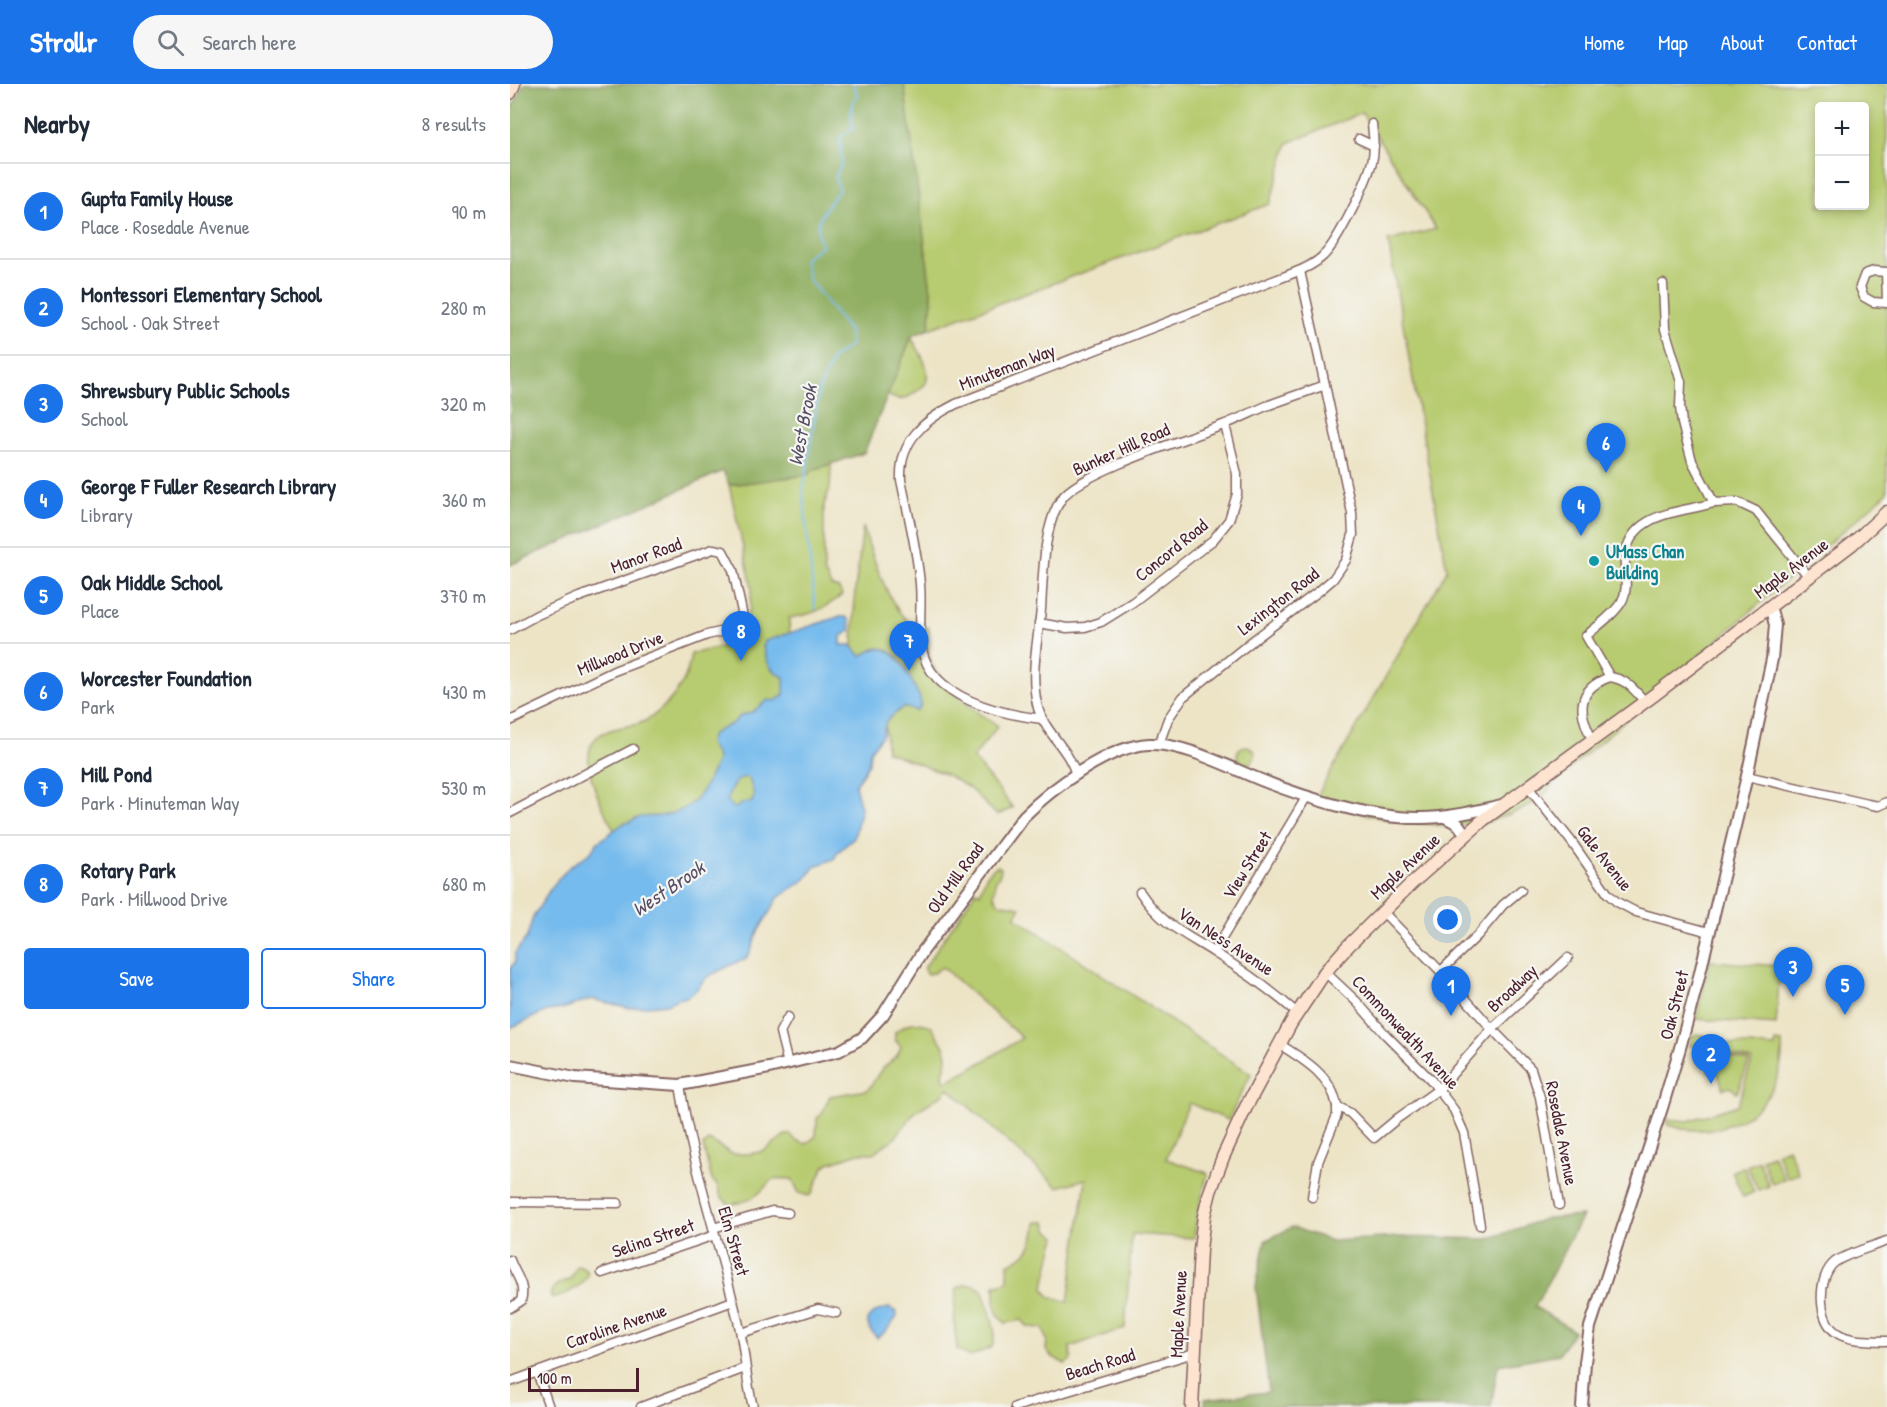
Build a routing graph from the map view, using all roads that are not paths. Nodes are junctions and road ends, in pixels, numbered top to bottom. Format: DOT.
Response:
graph roads {
  1 [pos="514,84"];
  2 [pos="510,93"];
  3 [pos="1372,124"];
  4 [pos="1359,139"];
  5 [pos="1374,146"];
  6 [pos="1886,269"];
  7 [pos="1300,271"];
  8 [pos="1663,284"];
  9 [pos="1887,301"];
  10 [pos="1325,385"];
  11 [pos="1225,425"];
  12 [pos="1714,503"];
  13 [pos="1887,512"];
  14 [pos="1809,577"];
  15 [pos="1770,606"];
  16 [pos="1039,623"];
  17 [pos="745,626"];
  18 [pos="510,630"];
  19 [pos="1610,677"];
  20 [pos="1645,702"];
  21 [pos="1042,719"];
  22 [pos="510,721"];
  23 [pos="1592,740"];
  24 [pos="1159,744"];
  25 [pos="633,749"];
  26 [pos="1076,775"];
  27 [pos="1747,776"];
  28 [pos="1527,787"];
  29 [pos="1307,796"];
  30 [pos="1887,802"];
  31 [pos="1503,805"];
  32 [pos="510,813"];
  33 [pos="1466,813"];
  34 [pos="1445,817"];
  35 [pos="1476,826"];
  36 [pos="1466,835"];
  37 [pos="1521,890"];
  38 [pos="1140,892"];
  39 [pos="1382,911"];
  40 [pos="1709,932"];
  41 [pos="1214,952"];
  42 [pos="1568,958"];
  43 [pos="1441,971"];
  44 [pos="1325,972"];
  45 [pos="1297,1013"];
  46 [pos="788,1017"];
  47 [pos="1492,1029"];
  48 [pos="1279,1044"];
  49 [pos="788,1064"];
  50 [pos="510,1065"];
  51 [pos="680,1085"];
  52 [pos="1439,1089"];
  53 [pos="1337,1106"];
  54 [pos="1312,1197"];
  55 [pos="510,1202"];
  56 [pos="618,1203"];
  57 [pos="1559,1205"];
  58 [pos="788,1213"];
  59 [pos="1480,1225"];
  60 [pos="714,1231"];
  61 [pos="1887,1241"];
  62 [pos="510,1260"];
  63 [pos="602,1273"];
  64 [pos="733,1301"];
  65 [pos="510,1308"];
  66 [pos="836,1313"];
  67 [pos="741,1334"];
  68 [pos="1887,1341"];
  69 [pos="1194,1353"];
  70 [pos="745,1368"];
  71 [pos="537,1372"];
  72 [pos="510,1382"];
  73 [pos="549,1407"];
  74 [pos="641,1407"];
  75 [pos="753,1407"];
  76 [pos="1015,1407"];
  77 [pos="1192,1407"];
  78 [pos="1582,1407"];
  1 -- 2 [label="main road"];
  3 -- 5 [label="street, Minuteman Way"];
  4 -- 5 [label="street"];
  5 -- 7 [label="street, Minuteman Way"];
  6 -- 9 [label="street"];
  6 -- 9 [label="street"];
  7 -- 10 [label="street"];
  7 -- 21 [label="street, Minuteman Way"];
  8 -- 12 [label="street"];
  10 -- 11 [label="street, Bunker Hill Road"];
  10 -- 24 [label="street, Lexington Road"];
  11 -- 16 [label="street, Bunker Hill Road"];
  11 -- 16 [label="street, Concord Road"];
  12 -- 14 [label="street"];
  12 -- 19 [label="street"];
  13 -- 14 [label="main road, Maple Avenue"];
  14 -- 15 [label="main road, Maple Avenue"];
  15 -- 20 [label="main road, Maple Avenue"];
  15 -- 27 [label="street, Oak Street"];
  16 -- 21 [label="street, Bunker Hill Road"];
  17 -- 18 [label="street, Manor Road"];
  17 -- 22 [label="street, Millwood Drive"];
  19 -- 20 [label="street"];
  19 -- 23 [label="street"];
  20 -- 23 [label="main road, Maple Avenue"];
  21 -- 26 [label="street, Bunker Hill Road"];
  23 -- 28 [label="main road, Maple Avenue"];
  24 -- 26 [label="street, Old Mill Road"];
  24 -- 29 [label="street, Old Mill Road"];
  25 -- 32 [label="street"];
  26 -- 49 [label="street, Old Mill Road"];
  27 -- 30 [label="street"];
  27 -- 40 [label="street, Oak Street"];
  28 -- 31 [label="main road, Maple Avenue"];
  28 -- 40 [label="street, Gale Avenue"];
  29 -- 34 [label="street, Old Mill Road"];
  29 -- 41 [label="street, View Street"];
  31 -- 33 [label="street, Old Mill Road"];
  31 -- 35 [label="main road, Maple Avenue"];
  33 -- 34 [label="street, Old Mill Road"];
  33 -- 35 [label="street"];
  34 -- 36 [label="street"];
  35 -- 36 [label="main road, Maple Avenue"];
  36 -- 39 [label="main road, Maple Avenue"];
  37 -- 43 [label="street"];
  38 -- 41 [label="street, Van Ness Avenue"];
  39 -- 43 [label="street, Rosedale Avenue"];
  39 -- 44 [label="main road, Maple Avenue"];
  40 -- 78 [label="street, Oak Street"];
  41 -- 45 [label="street, Van Ness Avenue"];
  42 -- 47 [label="street, Broadway"];
  43 -- 47 [label="street, Rosedale Avenue"];
  44 -- 45 [label="main road, Maple Avenue"];
  44 -- 52 [label="street, Commonwealth Avenue"];
  45 -- 48 [label="main road, Maple Avenue"];
  46 -- 49 [label="street"];
  47 -- 52 [label="street, Broadway"];
  47 -- 57 [label="street, Rosedale Avenue"];
  48 -- 53 [label="street"];
  48 -- 69 [label="main road, Maple Avenue"];
  49 -- 51 [label="street, Old Mill Road"];
  50 -- 51 [label="street, Old Mill Road"];
  51 -- 60 [label="street, Elm Street"];
  52 -- 53 [label="street, Broadway"];
  52 -- 59 [label="street, Commonwealth Avenue"];
  53 -- 54 [label="street"];
  55 -- 56 [label="street"];
  58 -- 60 [label="street, Selina Street"];
  60 -- 63 [label="street, Selina Street"];
  60 -- 64 [label="street, Elm Street"];
  61 -- 68 [label="street"];
  62 -- 65 [label="street"];
  64 -- 67 [label="street, Elm Street"];
  64 -- 71 [label="street, Caroline Avenue"];
  66 -- 67 [label="street"];
  67 -- 70 [label="street, Elm Street"];
  69 -- 76 [label="street, Beach Road"];
  69 -- 77 [label="main road, Maple Avenue"];
  70 -- 74 [label="street"];
  70 -- 75 [label="street, Elm Street"];
  71 -- 72 [label="street, Caroline Avenue"];
  71 -- 73 [label="street"];
}
